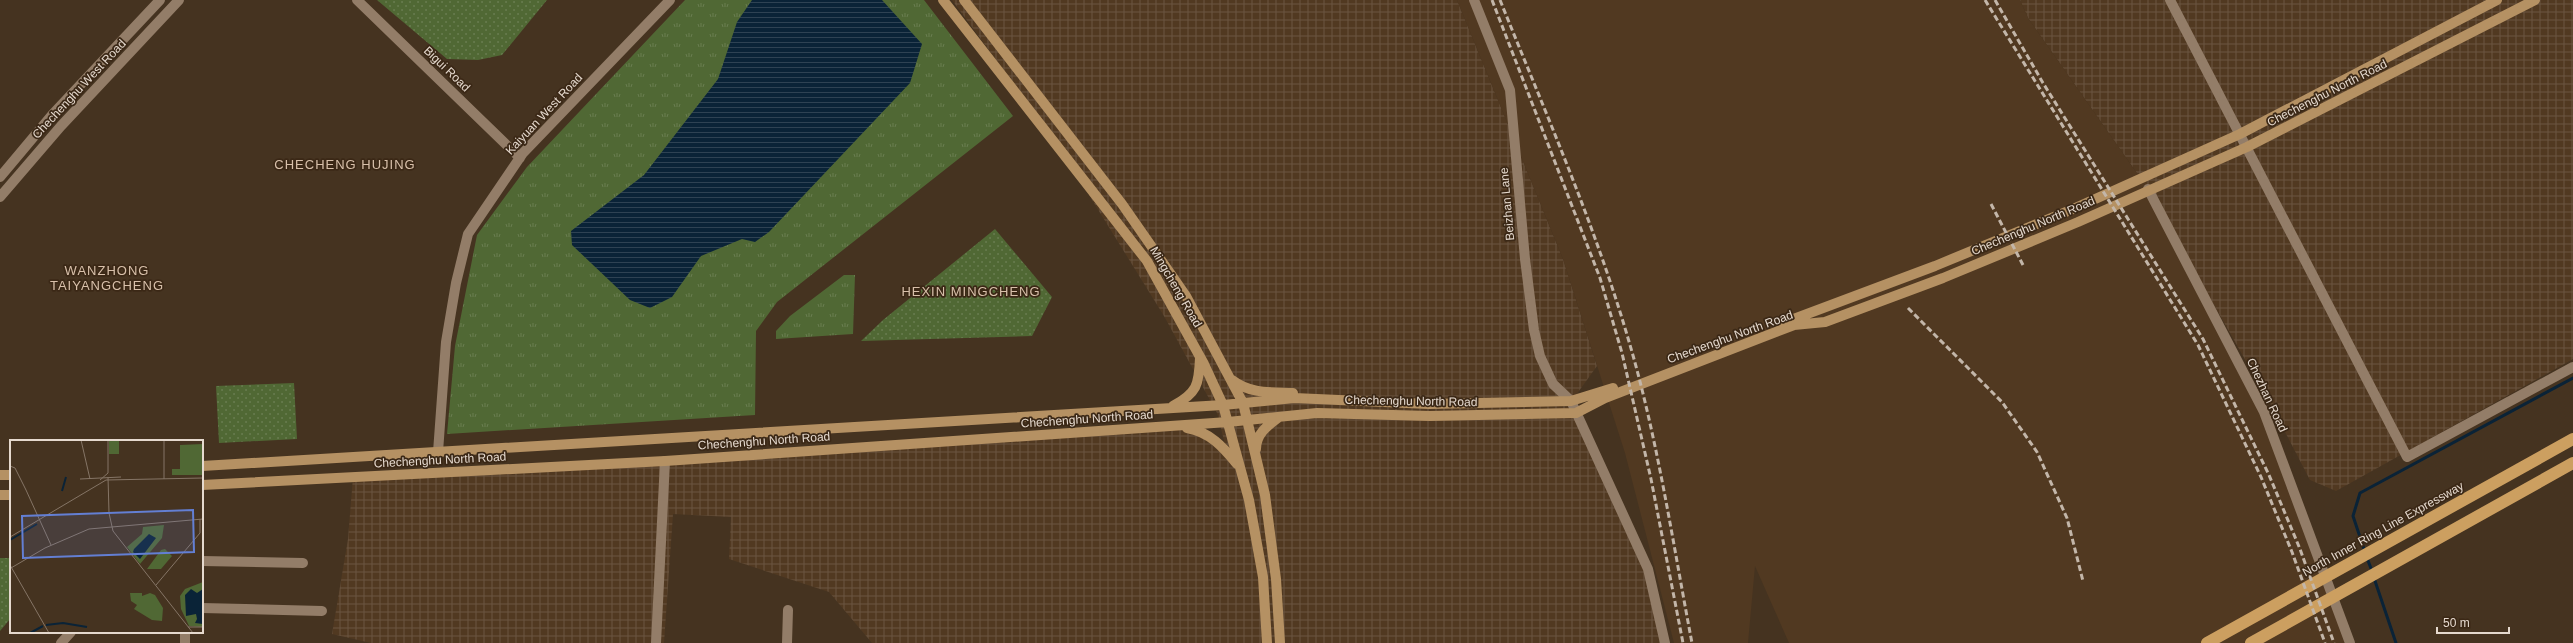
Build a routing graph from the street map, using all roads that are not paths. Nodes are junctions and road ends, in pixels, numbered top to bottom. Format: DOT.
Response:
graph roads {
  1 [pos="160,0"];
  2 [pos="179,0"];
  3 [pos="357,0"];
  4 [pos="670,0"];
  5 [pos="943,0"];
  6 [pos="964,0"];
  7 [pos="1474,0"];
  8 [pos="2170,0"];
  9 [pos="2497,0"];
  10 [pos="2534,0"];
  11 [pos="2240,134"];
  12 [pos="2246,147"];
  13 [pos="520,158"];
  14 [pos="0,177"];
  15 [pos="2148,189"];
  16 [pos="0,197"];
  17 [pos="1200,356"];
  18 [pos="2573,367"];
  19 [pos="1230,379"];
  20 [pos="1571,401"];
  21 [pos="1243,403"];
  22 [pos="1429,404"];
  23 [pos="1223,405"];
  24 [pos="1169,408"];
  25 [pos="1576,413"];
  26 [pos="1279,417"];
  27 [pos="1248,420"];
  28 [pos="1228,422"];
  29 [pos="1173,426"];
  30 [pos="2573,439"];
  31 [pos="438,452"];
  32 [pos="1256,457"];
  33 [pos="665,460"];
  34 [pos="2573,463"];
  35 [pos="203,466"];
  36 [pos="1240,467"];
  37 [pos="203,485"];
  38 [pos="203,561"];
  39 [pos="303,563"];
  40 [pos="203,608"];
  41 [pos="788,610"];
  42 [pos="322,611"];
  43 [pos="70,633"];
  44 [pos="61,643"];
  45 [pos="656,643"];
  46 [pos="787,643"];
  47 [pos="1267,643"];
  48 [pos="1280,643"];
  49 [pos="1665,643"];
  50 [pos="2207,643"];
  51 [pos="2251,643"];
  52 [pos="2350,643"];
  1 -- 14 [label="street, Chechenghu West Road"];
  2 -- 16 [label="street, Chechenghu West Road"];
  3 -- 13 [label="street, Bigui Road"];
  4 -- 13 [label="street, Kaiyuan West Road"];
  5 -- 17 [label="main road, Mingcheng Road"];
  6 -- 19 [label="main road, Mingcheng Road"];
  7 -- 20 [label="street, Beizhan Lane"];
  8 -- 11 [label="street"];
  9 -- 11 [label="main road, Chechenghu North Road"];
  10 -- 12 [label="main road, Chechenghu North Road"];
  11 -- 12 [label="street"];
  11 -- 20 [label="main road, Chechenghu North Road"];
  12 -- 15 [label="main road, Chechenghu North Road"];
  12 -- 18 [label="street"];
  13 -- 31 [label="street, Kaiyuan West Road"];
  15 -- 25 [label="main road, Chechenghu North Road"];
  15 -- 52 [label="street, Chezhan Road"];
  17 -- 23 [label="main road, Mingcheng Road"];
  17 -- 24 [label="main road"];
  19 -- 21 [label="main road, Mingcheng Road"];
  19 -- 22 [label="main road"];
  20 -- 22 [label="main road, Chechenghu North Road"];
  20 -- 25 [label="street"];
  21 -- 22 [label="main road, Chechenghu North Road"];
  21 -- 23 [label="main road, Chechenghu North Road"];
  21 -- 27 [label="main road, Mingcheng Road"];
  23 -- 24 [label="main road, Chechenghu North Road"];
  23 -- 28 [label="main road, Mingcheng Road"];
  24 -- 31 [label="main road, Chechenghu North Road"];
  25 -- 26 [label="main road, Chechenghu North Road"];
  25 -- 49 [label="street"];
  26 -- 27 [label="main road, Chechenghu North Road"];
  26 -- 32 [label="main road"];
  27 -- 28 [label="main road, Chechenghu North Road"];
  27 -- 32 [label="main road, Mingcheng Road"];
  28 -- 29 [label="main road, Chechenghu North Road"];
  28 -- 36 [label="main road, Mingcheng Road"];
  29 -- 33 [label="main road, Chechenghu North Road"];
  29 -- 36 [label="main road"];
  30 -- 50 [label="highway, North Inner Ring Line Expressway"];
  31 -- 35 [label="main road, Chechenghu North Road"];
  32 -- 48 [label="main road, Mingcheng Road"];
  33 -- 37 [label="main road, Chechenghu North Road"];
  33 -- 45 [label="street"];
  34 -- 51 [label="highway"];
  36 -- 47 [label="main road, Mingcheng Road"];
  38 -- 39 [label="street"];
  40 -- 42 [label="street"];
  41 -- 46 [label="street"];
  43 -- 44 [label="street"];
}
